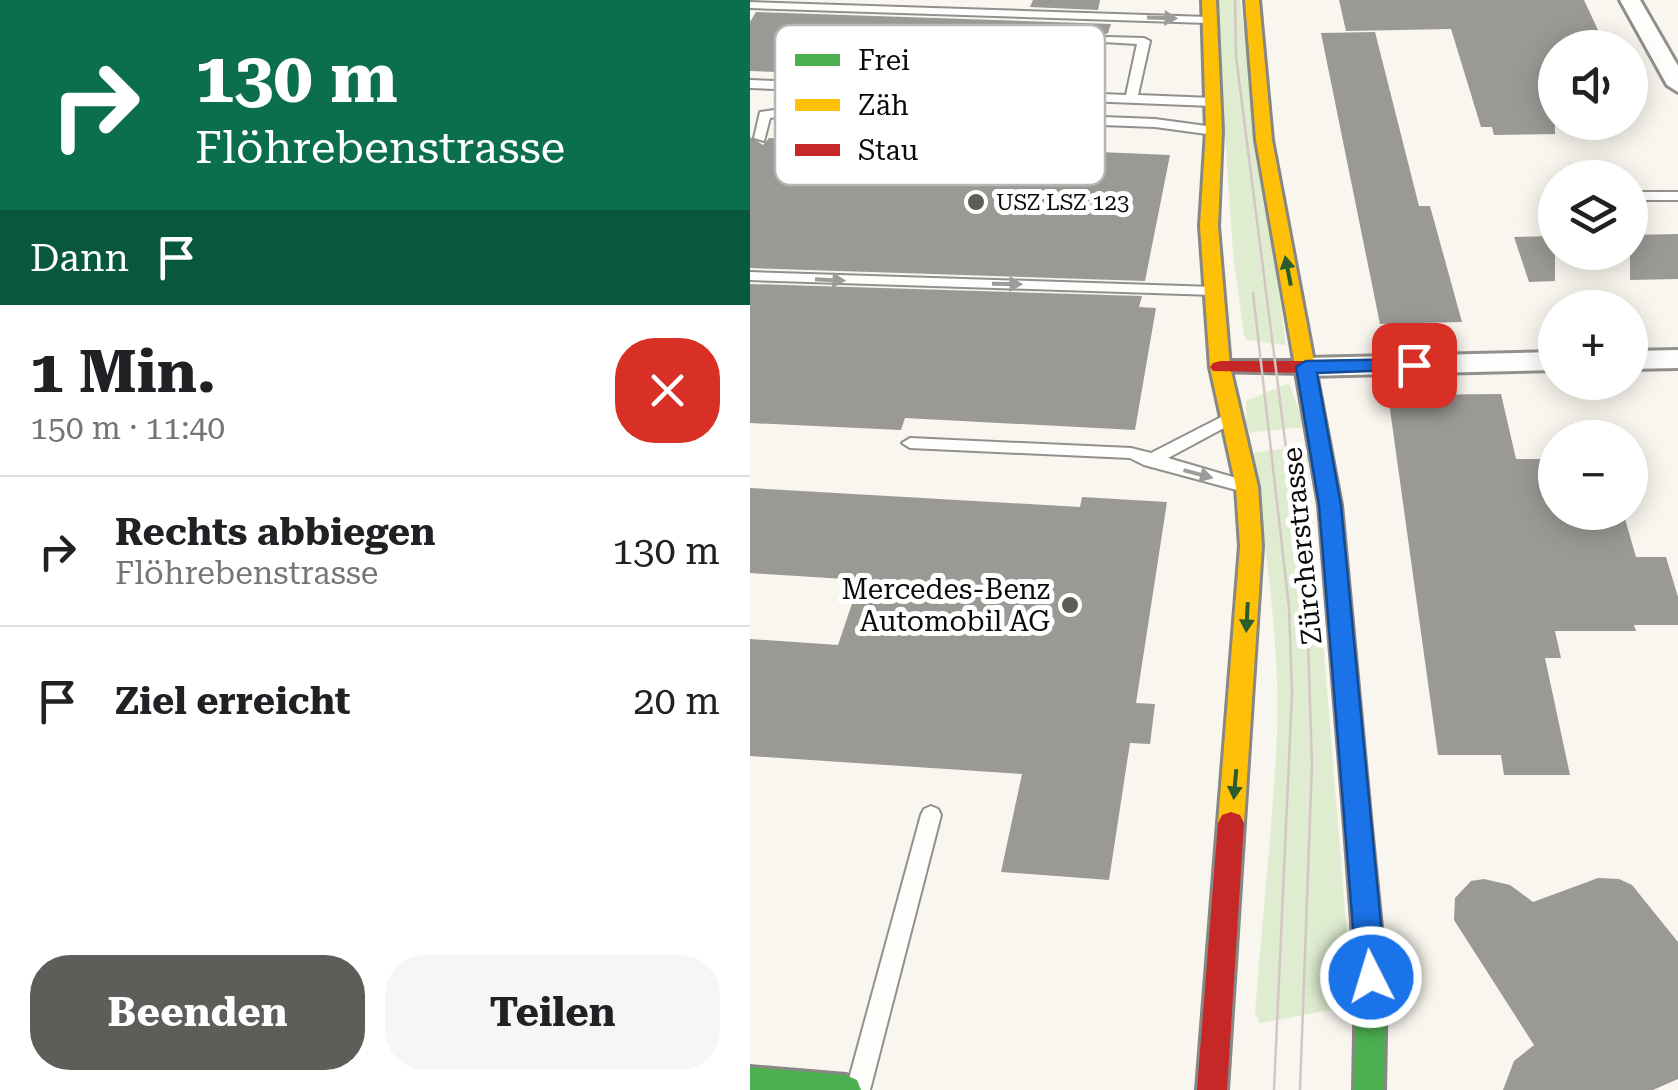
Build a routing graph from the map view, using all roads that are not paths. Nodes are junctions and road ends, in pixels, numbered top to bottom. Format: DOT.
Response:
graph roads {
  1 [pos="1252,0"];
  2 [pos="1630,0"];
  3 [pos="750,4"];
  4 [pos="1208,10"];
  5 [pos="1107,40"];
  6 [pos="1678,43"];
  7 [pos="1666,57"];
  8 [pos="750,84"];
  9 [pos="775,85"];
  10 [pos="1678,85"];
  11 [pos="1105,98"];
  12 [pos="1130,99"];
  13 [pos="1212,102"];
  14 [pos="757,115"];
  15 [pos="1105,122"];
  16 [pos="1214,131"];
  17 [pos="760,138"];
  18 [pos="1648,196"];
  19 [pos="1678,196"];
  20 [pos="750,276"];
  21 [pos="1214,291"];
  22 [pos="1678,359"];
  23 [pos="1648,360"];
  24 [pos="1538,361"];
  25 [pos="1220,367"];
  26 [pos="1306,367"];
  27 [pos="1232,418"];
  28 [pos="910,443"];
  29 [pos="1150,462"];
  30 [pos="1247,487"];
  31 [pos="931,815"];
  32 [pos="750,1082"];
  33 [pos="846,1090"];
  34 [pos="858,1090"];
  35 [pos="1212,1090"];
  36 [pos="1369,1090"];
  26 -- 1 [label="main road, Zürcherstrasse, one-way"];
  2 -- 7 [label="street"];
  3 -- 4 [label="lane, one-way"];
  4 -- 13 [label="main road, Zürcherstrasse"];
  5 -- 12 [label="lane"];
  6 -- 7 [label="street"];
  7 -- 10 [label="street"];
  8 -- 9 [label="lane"];
  11 -- 12 [label="lane"];
  12 -- 13 [label="lane"];
  13 -- 16 [label="main road, Zürcherstrasse"];
  14 -- 17 [label="lane"];
  15 -- 16 [label="lane"];
  16 -- 21 [label="main road, Zürcherstrasse"];
  18 -- 19 [label="lane"];
  20 -- 21 [label="lane, one-way"];
  21 -- 25 [label="main road, Zürcherstrasse"];
  22 -- 23 [label="street"];
  24 -- 26 [label="street"];
  25 -- 26 [label="main road"];
  25 -- 27 [label="main road, Zürcherstrasse"];
  26 -- 36 [label="main road, Zürcherstrasse"];
  27 -- 29 [label="lane"];
  27 -- 30 [label="main road, Zürcherstrasse"];
  28 -- 29 [label="lane"];
  29 -- 30 [label="lane, one-way"];
  30 -- 35 [label="main road, Zürcherstrasse, one-way"];
  31 -- 34 [label="lane"];
  32 -- 33 [label="main road"];
}
